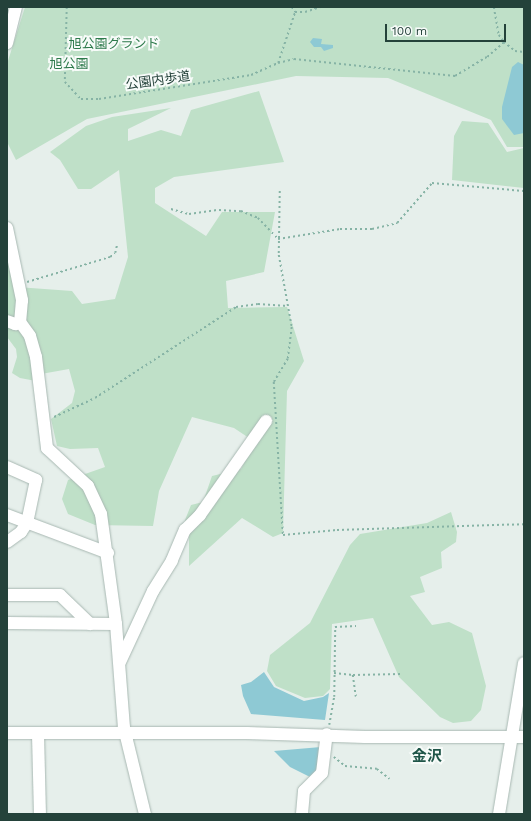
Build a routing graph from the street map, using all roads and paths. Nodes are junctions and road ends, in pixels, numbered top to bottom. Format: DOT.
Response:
graph roads {
  1 [pos="16,7"];
  2 [pos="67,7"];
  3 [pos="292,7"];
  4 [pos="320,7"];
  5 [pos="494,7"];
  6 [pos="295,12"];
  7 [pos="504,42"];
  8 [pos="7,43"];
  9 [pos="524,52"];
  10 [pos="278,63"];
  11 [pos="280,191"];
  12 [pos="524,191"];
  13 [pos="171,209"];
  14 [pos="7,228"];
  15 [pos="278,239"];
  16 [pos="117,244"];
  17 [pos="19,284"];
  18 [pos="288,306"];
  19 [pos="7,321"];
  20 [pos="20,322"];
  21 [pos="44,421"];
  22 [pos="266,421"];
  23 [pos="7,467"];
  24 [pos="7,515"];
  25 [pos="27,523"];
  26 [pos="524,524"];
  27 [pos="7,542"];
  28 [pos="108,553"];
  29 [pos="7,595"];
  30 [pos="7,623"];
  31 [pos="90,624"];
  32 [pos="116,624"];
  33 [pos="356,626"];
  34 [pos="120,662"];
  35 [pos="524,663"];
  36 [pos="334,673"];
  37 [pos="401,674"];
  38 [pos="353,675"];
  39 [pos="356,697"];
  40 [pos="7,733"];
  41 [pos="38,734"];
  42 [pos="125,734"];
  43 [pos="326,737"];
  44 [pos="518,737"];
  45 [pos="390,779"];
  46 [pos="40,814"];
  47 [pos="145,814"];
  48 [pos="302,814"];
  49 [pos="499,814"];
  1 -- 8 [label="street"];
  2 -- 10 [label="path, 公園内歩道"];
  3 -- 6 [label="path"];
  4 -- 6 [label="path"];
  5 -- 7 [label="path"];
  6 -- 10 [label="path"];
  7 -- 9 [label="path"];
  7 -- 10 [label="path"];
  11 -- 15 [label="path"];
  12 -- 15 [label="path"];
  13 -- 15 [label="path"];
  14 -- 17 [label="street"];
  15 -- 18 [label="path"];
  16 -- 17 [label="path"];
  17 -- 20 [label="street"];
  18 -- 21 [label="path"];
  18 -- 26 [label="path"];
  19 -- 20 [label="street"];
  20 -- 21 [label="street"];
  21 -- 28 [label="street"];
  22 -- 34 [label="street"];
  23 -- 25 [label="street"];
  24 -- 25 [label="street"];
  25 -- 27 [label="street"];
  25 -- 28 [label="street"];
  28 -- 32 [label="street"];
  29 -- 31 [label="street"];
  30 -- 31 [label="street"];
  31 -- 32 [label="street"];
  32 -- 34 [label="street"];
  33 -- 36 [label="path"];
  34 -- 42 [label="street"];
  35 -- 44 [label="street"];
  36 -- 38 [label="path"];
  36 -- 43 [label="path"];
  37 -- 38 [label="path"];
  38 -- 39 [label="path"];
  40 -- 41 [label="street"];
  41 -- 42 [label="street"];
  41 -- 46 [label="street"];
  42 -- 43 [label="street"];
  42 -- 47 [label="street"];
  43 -- 44 [label="street"];
  43 -- 45 [label="path"];
  43 -- 48 [label="street"];
  44 -- 49 [label="street"];
}
